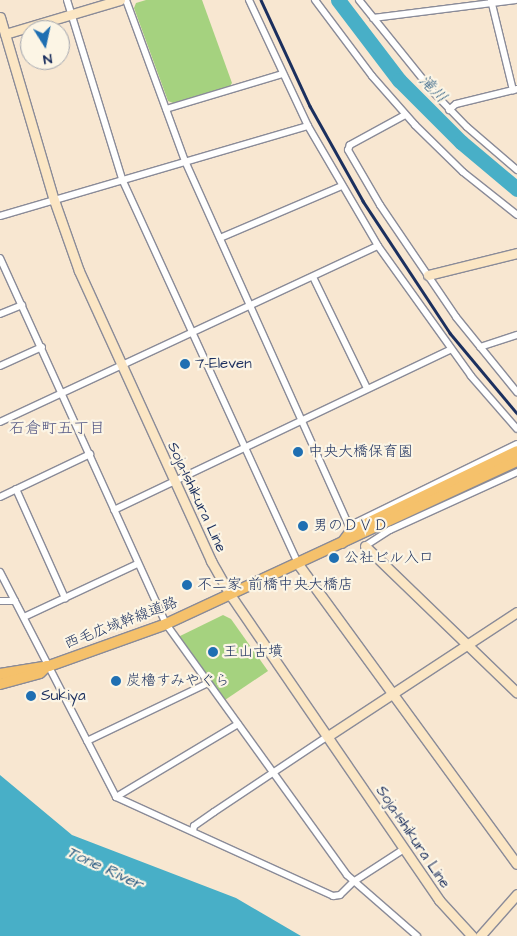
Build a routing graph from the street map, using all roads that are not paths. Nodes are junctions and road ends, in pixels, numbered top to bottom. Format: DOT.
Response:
graph roads {
  1 [pos="67,0"];
  2 [pos="120,0"];
  3 [pos="126,0"];
  4 [pos="249,0"];
  5 [pos="315,0"];
  6 [pos="359,0"];
  7 [pos="516,0"];
  8 [pos="491,1"];
  9 [pos="71,14"];
  10 [pos="0,17"];
  11 [pos="373,18"];
  12 [pos="2,35"];
  13 [pos="283,74"];
  14 [pos="515,90"];
  15 [pos="166,109"];
  16 [pos="449,110"];
  17 [pos="406,115"];
  18 [pos="308,126"];
  19 [pos="184,161"];
  20 [pos="517,170"];
  21 [pos="122,179"];
  22 [pos="342,186"];
  23 [pos="54,200"];
  24 [pos="517,215"];
  25 [pos="0,216"];
  26 [pos="220,238"];
  27 [pos="378,246"];
  28 [pos="517,254"];
  29 [pos="0,258"];
  30 [pos="428,275"];
  31 [pos="313,277"];
  32 [pos="249,304"];
  33 [pos="22,305"];
  34 [pos="0,314"];
  35 [pos="192,331"];
  36 [pos="517,335"];
  37 [pos="42,347"];
  38 [pos="480,347"];
  39 [pos="451,349"];
  40 [pos="121,364"];
  41 [pos="0,366"];
  42 [pos="368,388"];
  43 [pos="517,392"];
  44 [pos="60,393"];
  45 [pos="301,420"];
  46 [pos="0,422"];
  47 [pos="517,429"];
  48 [pos="517,444"];
  49 [pos="244,448"];
  50 [pos="517,451"];
  51 [pos="90,454"];
  52 [pos="517,461"];
  53 [pos="517,472"];
  54 [pos="174,482"];
  55 [pos="457,485"];
  56 [pos="16,489"];
  57 [pos="0,497"];
  58 [pos="114,510"];
  59 [pos="350,528"];
  60 [pos="341,544"];
  61 [pos="365,546"];
  62 [pos="137,564"];
  63 [pos="298,564"];
  64 [pos="0,572"];
  65 [pos="231,596"];
  66 [pos="65,598"];
  67 [pos="0,601"];
  68 [pos="14,601"];
  69 [pos="517,612"];
  70 [pos="24,617"];
  71 [pos="166,624"];
  72 [pos="465,643"];
  73 [pos="48,666"];
  74 [pos="8,675"];
  75 [pos="208,683"];
  76 [pos="0,684"];
  77 [pos="517,693"];
  78 [pos="392,694"];
  79 [pos="238,724"];
  80 [pos="328,736"];
  81 [pos="87,741"];
  82 [pos="273,773"];
  83 [pos="116,797"];
  84 [pos="193,832"];
  85 [pos="404,849"];
  86 [pos="517,864"];
  87 [pos="353,882"];
  88 [pos="517,894"];
  89 [pos="416,936"];
  90 [pos="472,936"];
  91 [pos="480,936"];
  1 -- 9 [label="street"];
  2 -- 9 [label="street"];
  3 -- 15 [label="street"];
  4 -- 13 [label="street"];
  5 -- 17 [label="street"];
  6 -- 11 [label="street"];
  7 -- 8 [label="street"];
  8 -- 11 [label="street"];
  8 -- 14 [label="street"];
  9 -- 12 [label="street"];
  9 -- 21 [label="street"];
  10 -- 12 [label="street, Soja-Ishikura Line"];
  11 -- 16 [label="street"];
  12 -- 23 [label="street, Soja-Ishikura Line"];
  13 -- 15 [label="street"];
  13 -- 18 [label="street"];
  14 -- 16 [label="street"];
  15 -- 19 [label="street"];
  16 -- 20 [label="street"];
  17 -- 24 [label="street"];
  17 -- 30 [label="street"];
  18 -- 19 [label="street"];
  18 -- 22 [label="street"];
  19 -- 21 [label="street"];
  19 -- 26 [label="street"];
  21 -- 23 [label="street"];
  21 -- 35 [label="street"];
  22 -- 26 [label="street"];
  22 -- 27 [label="street"];
  23 -- 25 [label="street"];
  23 -- 40 [label="street, Soja-Ishikura Line"];
  26 -- 32 [label="street"];
  27 -- 31 [label="street"];
  27 -- 39 [label="street"];
  28 -- 30 [label="street"];
  29 -- 33 [label="street"];
  30 -- 38 [label="street"];
  31 -- 32 [label="street"];
  31 -- 42 [label="street"];
  32 -- 35 [label="street"];
  32 -- 45 [label="street"];
  33 -- 34 [label="street"];
  33 -- 37 [label="street"];
  35 -- 40 [label="street"];
  35 -- 49 [label="street"];
  36 -- 38 [label="street"];
  37 -- 41 [label="street"];
  37 -- 44 [label="street"];
  38 -- 43 [label="street"];
  39 -- 42 [label="street"];
  39 -- 47 [label="street"];
  40 -- 44 [label="street"];
  40 -- 54 [label="street, Soja-Ishikura Line"];
  42 -- 45 [label="street"];
  44 -- 46 [label="street"];
  44 -- 51 [label="street"];
  45 -- 49 [label="street"];
  45 -- 59 [label="street"];
  48 -- 59 [label="street"];
  49 -- 54 [label="street"];
  49 -- 63 [label="street"];
  50 -- 55 [label="main road, 西毛広域幹線道路"];
  51 -- 56 [label="street"];
  51 -- 58 [label="street"];
  52 -- 55 [label="main road, 西毛広域幹線道路"];
  53 -- 61 [label="street"];
  54 -- 58 [label="street"];
  54 -- 65 [label="street, Soja-Ishikura Line"];
  55 -- 59 [label="main road, 西毛広域幹線道路"];
  55 -- 60 [label="main road, 西毛広域幹線道路"];
  56 -- 57 [label="street"];
  56 -- 66 [label="street"];
  58 -- 62 [label="street"];
  59 -- 60 [label="main road, 西毛広域幹線道路"];
  60 -- 63 [label="main road, 西毛広域幹線道路"];
  61 -- 72 [label="street"];
  62 -- 66 [label="street"];
  62 -- 71 [label="street"];
  63 -- 65 [label="main road, 西毛広域幹線道路"];
  63 -- 78 [label="street"];
  64 -- 68 [label="street"];
  65 -- 71 [label="main road, 西毛広域幹線道路"];
  65 -- 80 [label="street, Soja-Ishikura Line"];
  66 -- 70 [label="street"];
  67 -- 68 [label="street"];
  68 -- 70 [label="street"];
  69 -- 72 [label="street"];
  70 -- 73 [label="street"];
  71 -- 73 [label="main road, 西毛広域幹線道路"];
  71 -- 75 [label="street"];
  72 -- 77 [label="street"];
  72 -- 78 [label="street"];
  73 -- 74 [label="main road, 西毛広域幹線道路"];
  73 -- 81 [label="street"];
  74 -- 76 [label="main road, 西毛広域幹線道路"];
  75 -- 79 [label="street"];
  75 -- 81 [label="street"];
  78 -- 80 [label="street"];
  78 -- 86 [label="street"];
  79 -- 82 [label="street"];
  79 -- 83 [label="street"];
  80 -- 82 [label="street"];
  80 -- 85 [label="street, Soja-Ishikura Line"];
  81 -- 83 [label="street"];
  82 -- 84 [label="street"];
  82 -- 87 [label="street"];
  83 -- 84 [label="street"];
  84 -- 87 [label="street"];
  85 -- 87 [label="street"];
  85 -- 90 [label="street, Soja-Ishikura Line"];
  87 -- 89 [label="street"];
  88 -- 91 [label="street"];
}
